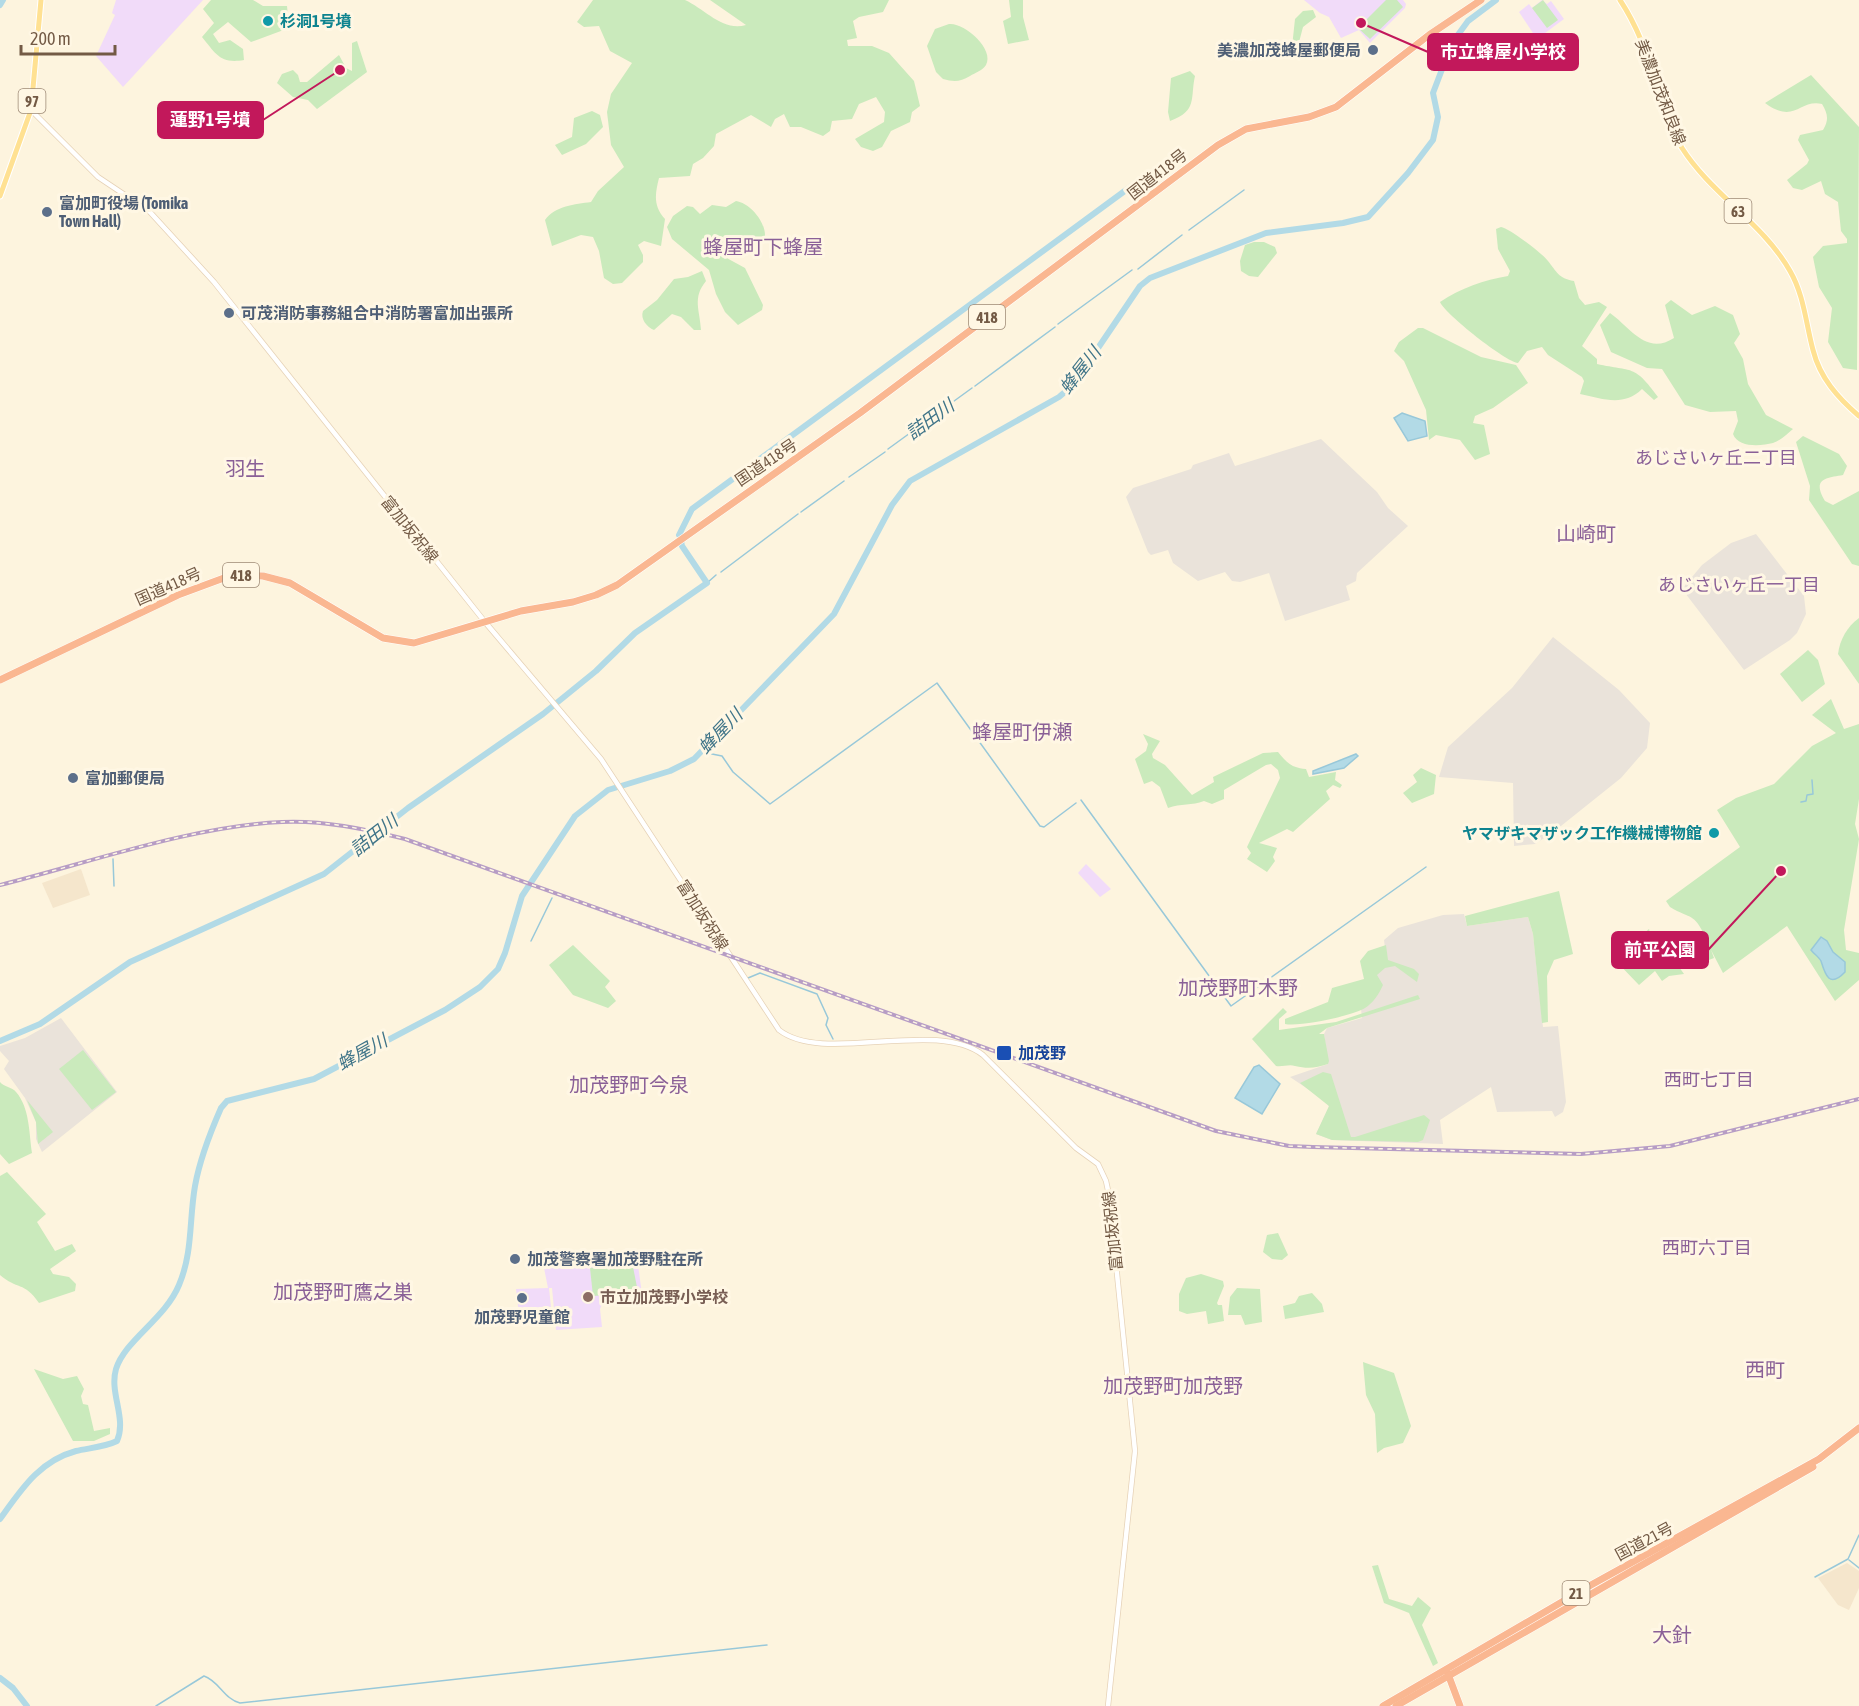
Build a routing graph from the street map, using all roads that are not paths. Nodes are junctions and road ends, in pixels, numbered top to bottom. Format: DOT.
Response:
graph roads {
  1 [pos="41,0"];
  2 [pos="1481,0"];
  3 [pos="1620,0"];
  4 [pos="31,110"];
  5 [pos="0,196"];
  6 [pos="1859,416"];
  7 [pos="485,622"];
  8 [pos="0,680"];
  9 [pos="1859,1428"];
  10 [pos="1859,1434"];
  11 [pos="1448,1672"];
  12 [pos="1108,1706"];
  13 [pos="1383,1706"];
  14 [pos="1396,1706"];
  15 [pos="1461,1706"];
  1 -- 4 [label="main road, 97"];
  2 -- 7 [label="highway, 国道418号 / 418"];
  3 -- 6 [label="main road, 美濃加茂和良線 / 63"];
  4 -- 5 [label="main road, 97"];
  4 -- 7 [label="main road, 富加坂祝線"];
  7 -- 8 [label="highway, 国道418号 / 418"];
  7 -- 12 [label="main road, 富加坂祝線"];
  9 -- 11 [label="highway, 国道21号 / 21"];
  10 -- 11 [label="highway, 国道21号 / 21"];
  11 -- 13 [label="highway"];
  11 -- 14 [label="highway"];
  11 -- 15 [label="highway"];
}
